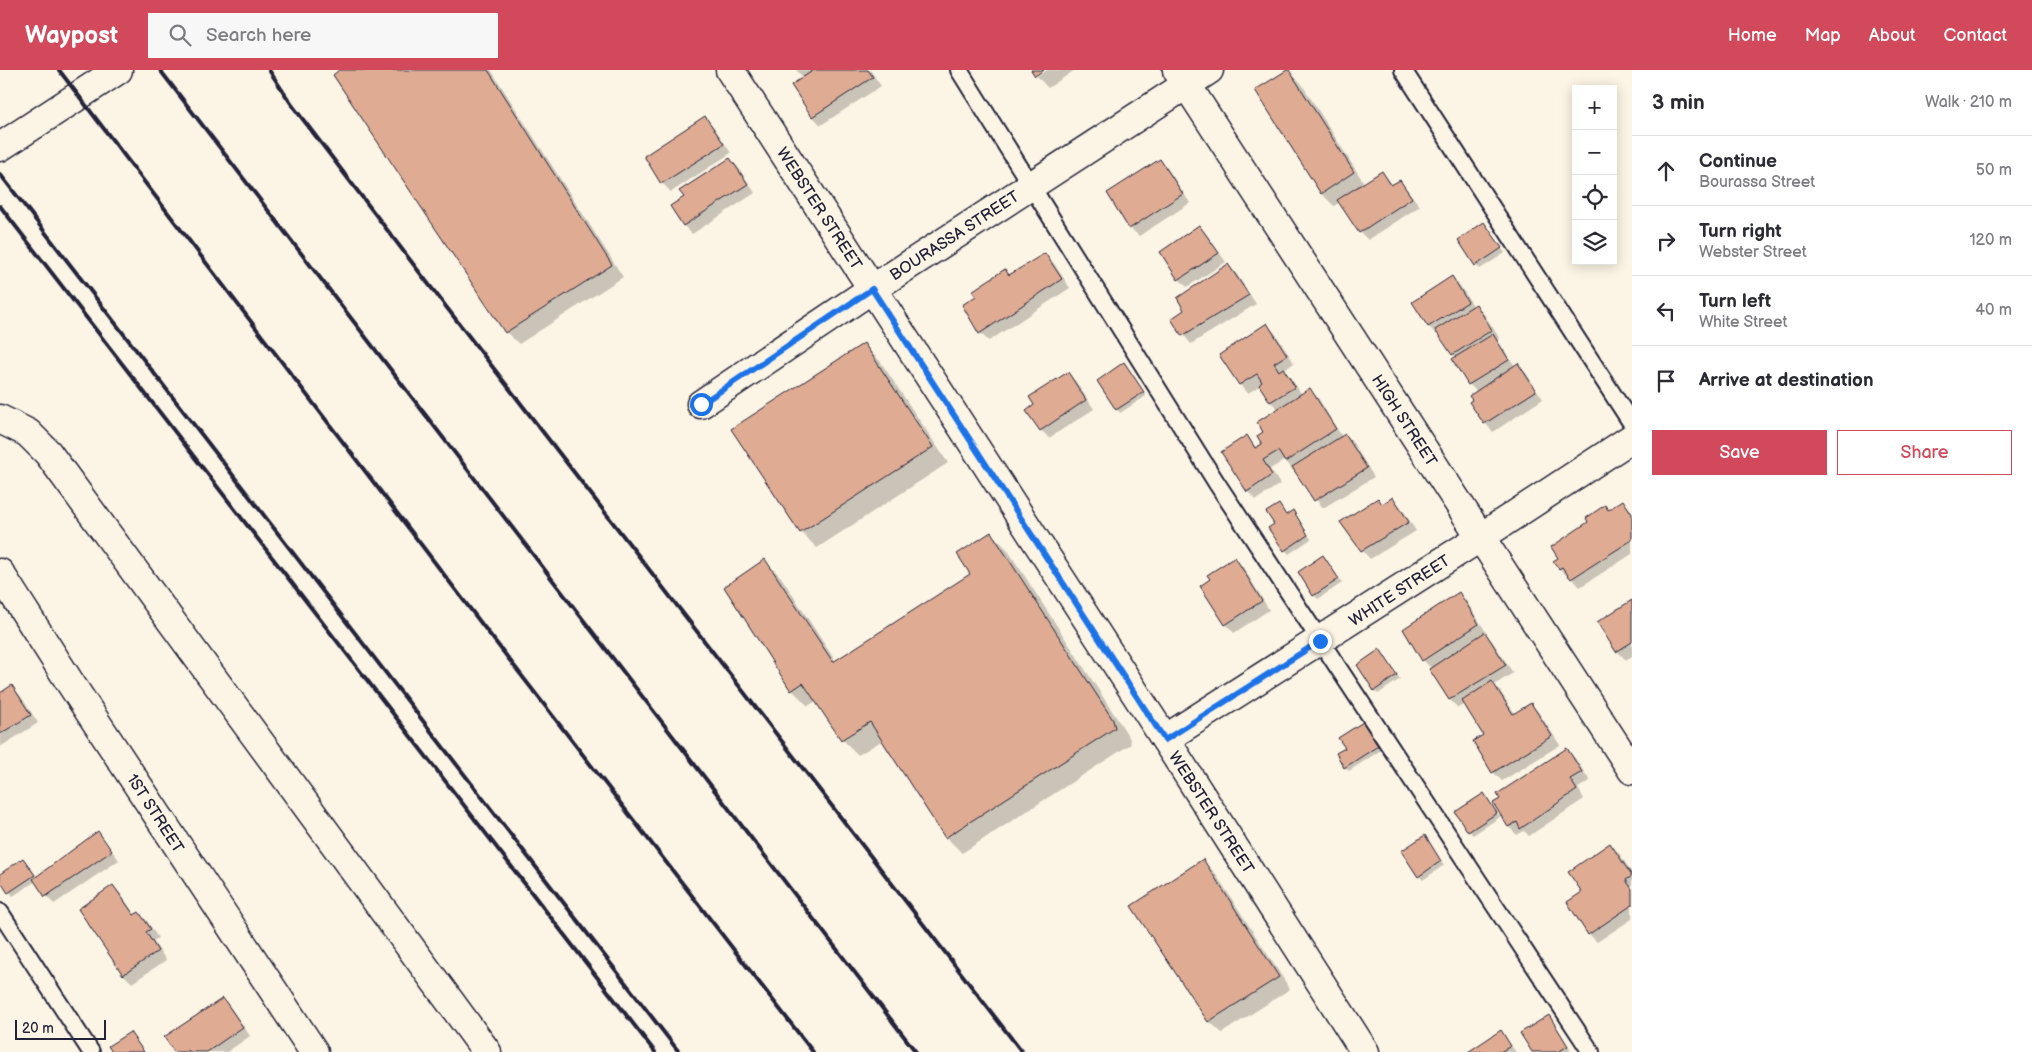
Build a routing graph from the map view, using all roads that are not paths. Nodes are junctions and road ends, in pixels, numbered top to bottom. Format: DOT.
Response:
graph roads {
  1 [pos="118,70"];
  2 [pos="730,70"];
  3 [pos="959,70"];
  4 [pos="1209,70"];
  5 [pos="1402,70"];
  6 [pos="1182,77"];
  7 [pos="0,147"];
  8 [pos="1032,185"];
  9 [pos="872,289"];
  10 [pos="701,404"];
  11 [pos="0,419"];
  12 [pos="1632,424"];
  13 [pos="1632,438"];
  14 [pos="1481,537"];
  15 [pos="0,573"];
  16 [pos="1320,641"];
  17 [pos="1165,740"];
  18 [pos="1632,770"];
  19 [pos="0,912"];
  20 [pos="313,1051"];
  21 [pos="91,1052"];
  22 [pos="487,1052"];
  23 [pos="1365,1052"];
  24 [pos="1591,1052"];
  1 -- 7 [label="street"];
  2 -- 9 [label="street, WEBSTER STREET"];
  3 -- 8 [label="lane"];
  4 -- 6 [label="street, BOURASSA STREET"];
  5 -- 12 [label="lane"];
  6 -- 8 [label="street, BOURASSA STREET"];
  6 -- 14 [label="street, HIGH STREET"];
  8 -- 9 [label="street, BOURASSA STREET"];
  8 -- 16 [label="lane"];
  9 -- 10 [label="street, BOURASSA STREET"];
  9 -- 17 [label="street, WEBSTER STREET"];
  11 -- 22 [label="street"];
  13 -- 14 [label="street, WHITE STREET"];
  14 -- 16 [label="street, WHITE STREET"];
  14 -- 18 [label="street, HIGH STREET"];
  15 -- 20 [label="street, 1ST STREET"];
  16 -- 17 [label="street, WHITE STREET"];
  16 -- 24 [label="lane"];
  17 -- 23 [label="street, WEBSTER STREET"];
  19 -- 21 [label="lane"];
}
